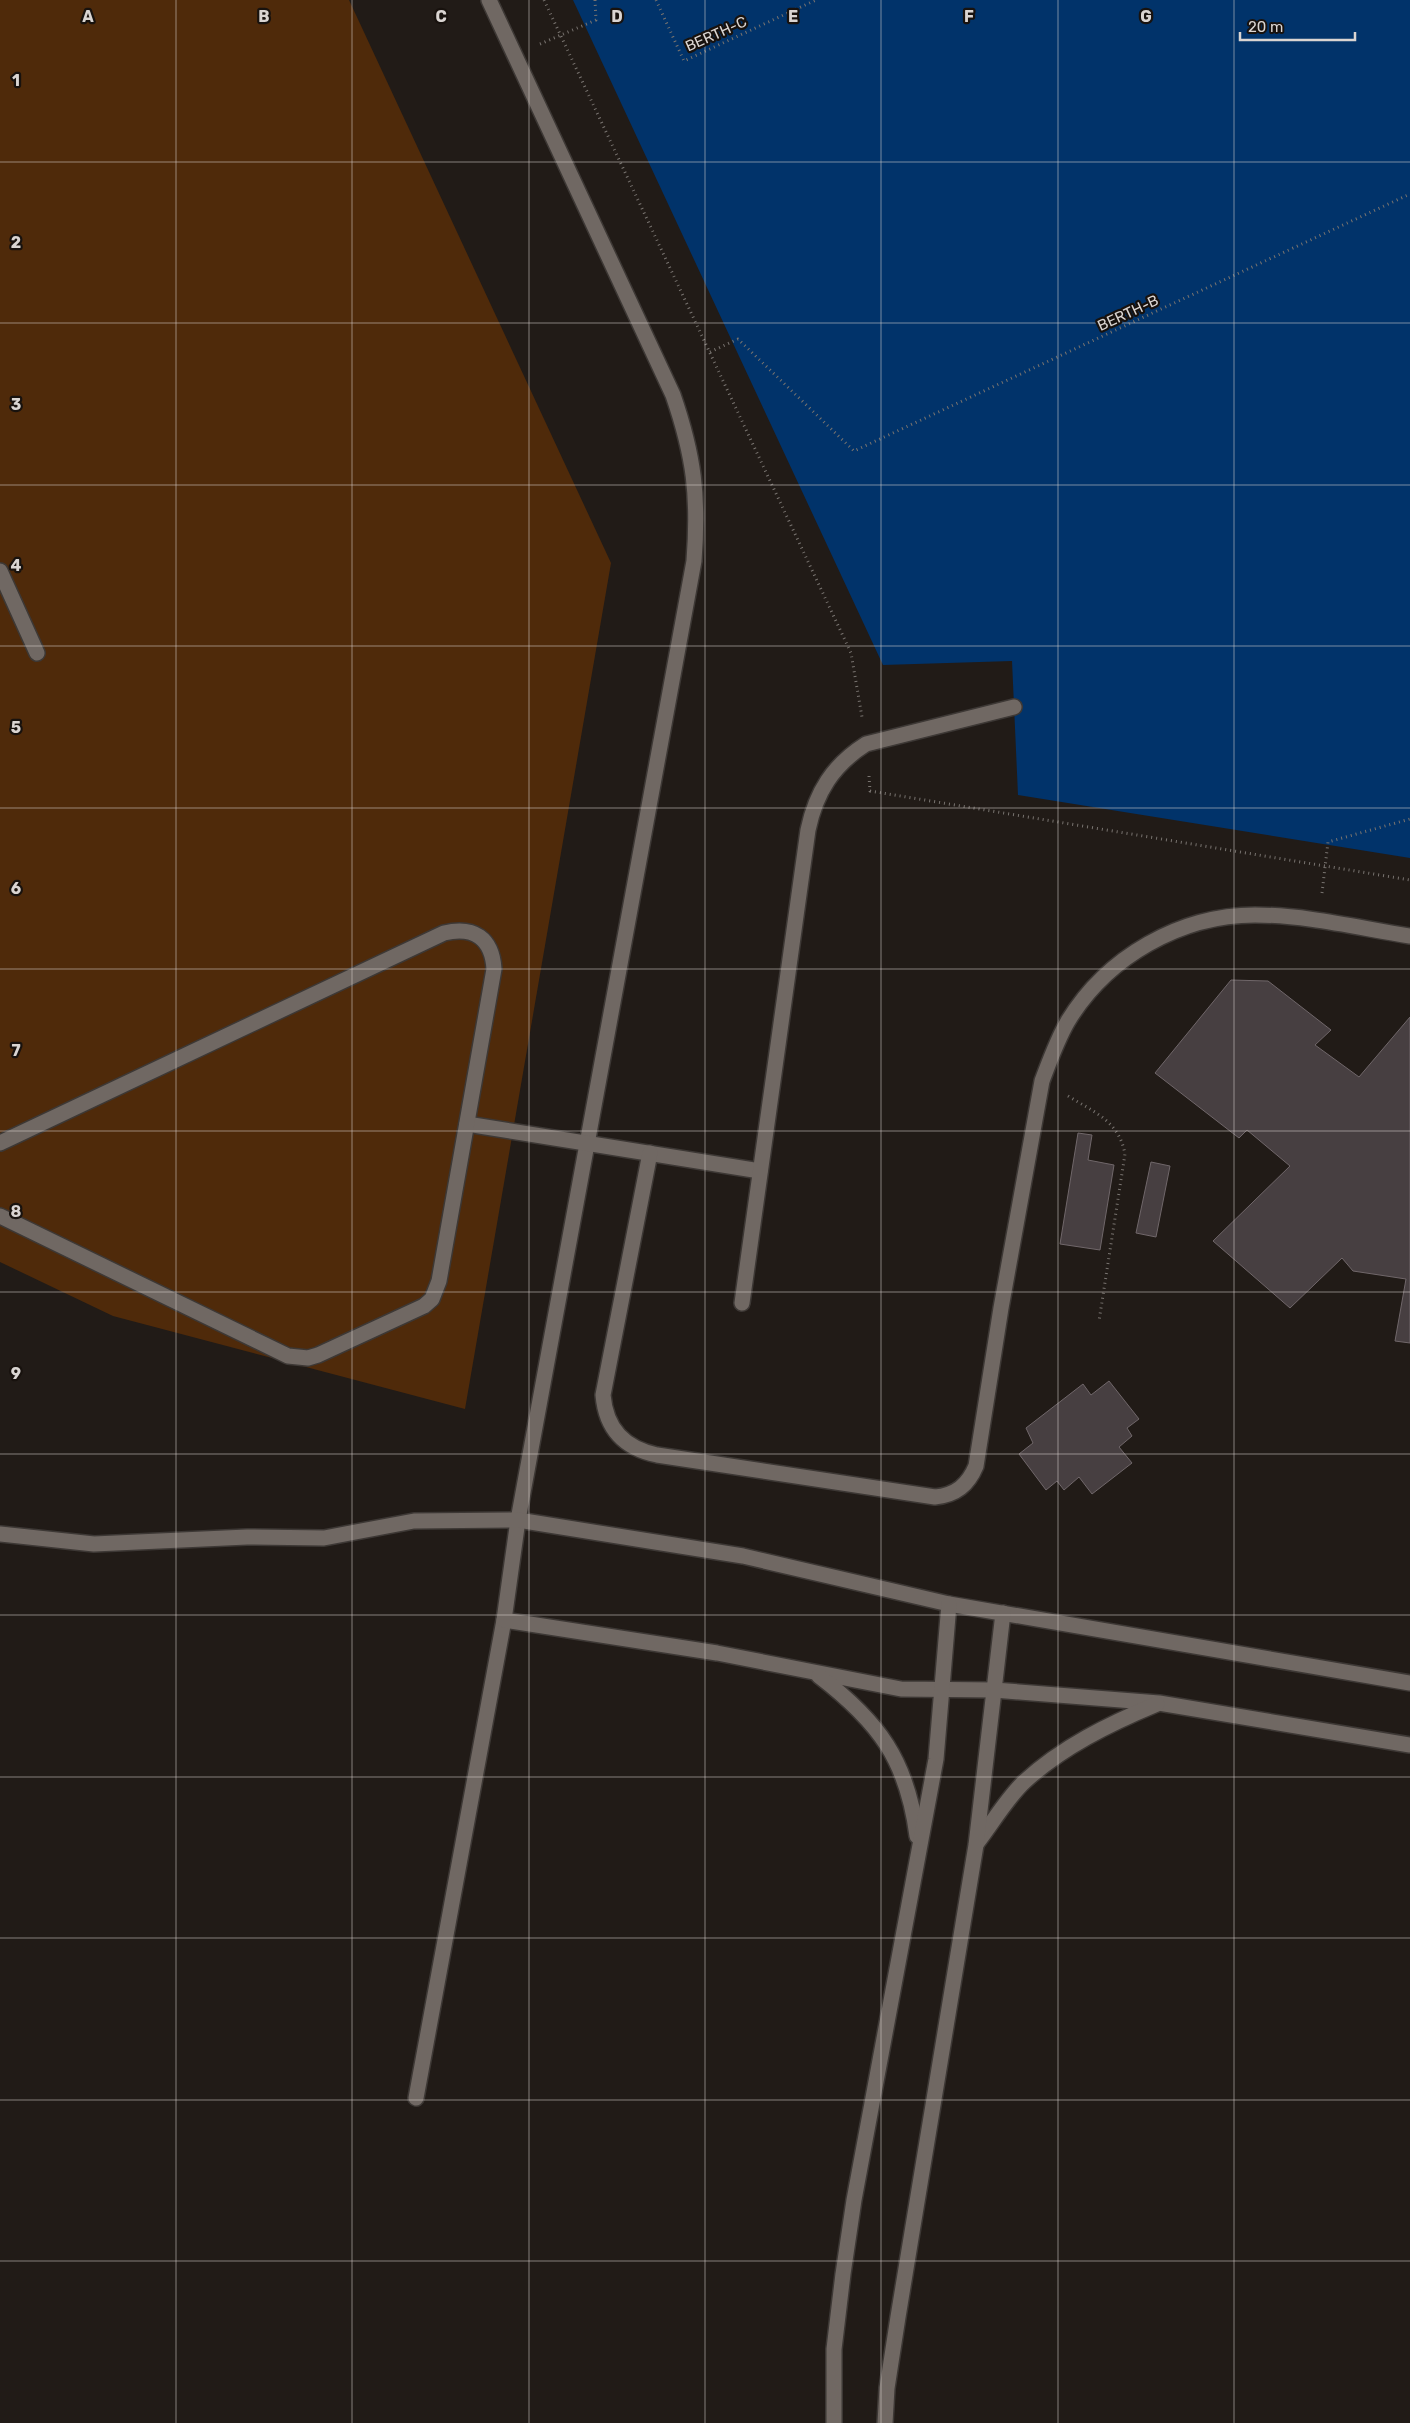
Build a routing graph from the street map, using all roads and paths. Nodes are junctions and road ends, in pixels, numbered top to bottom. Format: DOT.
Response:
graph roads {
  1 [pos="489,0"];
  2 [pos="544,0"];
  3 [pos="595,0"];
  4 [pos="656,0"];
  5 [pos="816,0"];
  6 [pos="560,35"];
  7 [pos="514,54"];
  8 [pos="1410,194"];
  9 [pos="710,352"];
  10 [pos="0,571"];
  11 [pos="37,653"];
  12 [pos="1014,706"];
  13 [pos="866,744"];
  14 [pos="1410,819"];
  15 [pos="1326,866"];
  16 [pos="1410,880"];
  17 [pos="1318,922"];
  18 [pos="1410,936"];
  19 [pos="1042,1081"];
  20 [pos="467,1124"];
  21 [pos="0,1143"];
  22 [pos="588,1144"];
  23 [pos="650,1153"];
  24 [pos="760,1171"];
  25 [pos="0,1216"];
  26 [pos="742,1303"];
  27 [pos="1099,1321"];
  28 [pos="518,1520"];
  29 [pos="0,1534"];
  30 [pos="949,1604"];
  31 [pos="1003,1613"];
  32 [pos="504,1620"];
  33 [pos="816,1674"];
  34 [pos="1410,1683"];
  35 [pos="994,1690"];
  36 [pos="942,1691"];
  37 [pos="1159,1703"];
  38 [pos="1410,1745"];
  39 [pos="976,1845"];
  40 [pos="919,1852"];
  41 [pos="416,2098"];
  42 [pos="834,2423"];
  43 [pos="885,2423"];
  1 -- 7 [label="street"];
  2 -- 6 [label="path"];
  3 -- 6 [label="path"];
  4 -- 5 [label="path, BERTH-C"];
  6 -- 7 [label="path"];
  6 -- 9 [label="path"];
  7 -- 22 [label="street"];
  8 -- 9 [label="path, BERTH-B"];
  9 -- 13 [label="path"];
  10 -- 11 [label="street"];
  12 -- 13 [label="street"];
  13 -- 15 [label="path"];
  13 -- 24 [label="street"];
  14 -- 15 [label="path"];
  15 -- 16 [label="path"];
  15 -- 17 [label="path"];
  17 -- 18 [label="street"];
  17 -- 19 [label="street"];
  19 -- 23 [label="street"];
  19 -- 27 [label="path"];
  20 -- 21 [label="street"];
  20 -- 22 [label="street"];
  20 -- 25 [label="street"];
  22 -- 23 [label="street"];
  22 -- 28 [label="street"];
  23 -- 24 [label="street"];
  24 -- 26 [label="street"];
  28 -- 29 [label="street"];
  28 -- 30 [label="street"];
  28 -- 32 [label="street"];
  30 -- 31 [label="street"];
  30 -- 36 [label="street"];
  31 -- 34 [label="street"];
  31 -- 35 [label="street"];
  32 -- 33 [label="street"];
  32 -- 41 [label="street"];
  33 -- 36 [label="street"];
  33 -- 40 [label="street"];
  35 -- 36 [label="street"];
  35 -- 37 [label="street"];
  35 -- 39 [label="street"];
  36 -- 40 [label="street"];
  37 -- 38 [label="street"];
  37 -- 39 [label="street"];
  39 -- 43 [label="street"];
  40 -- 42 [label="street"];
}
